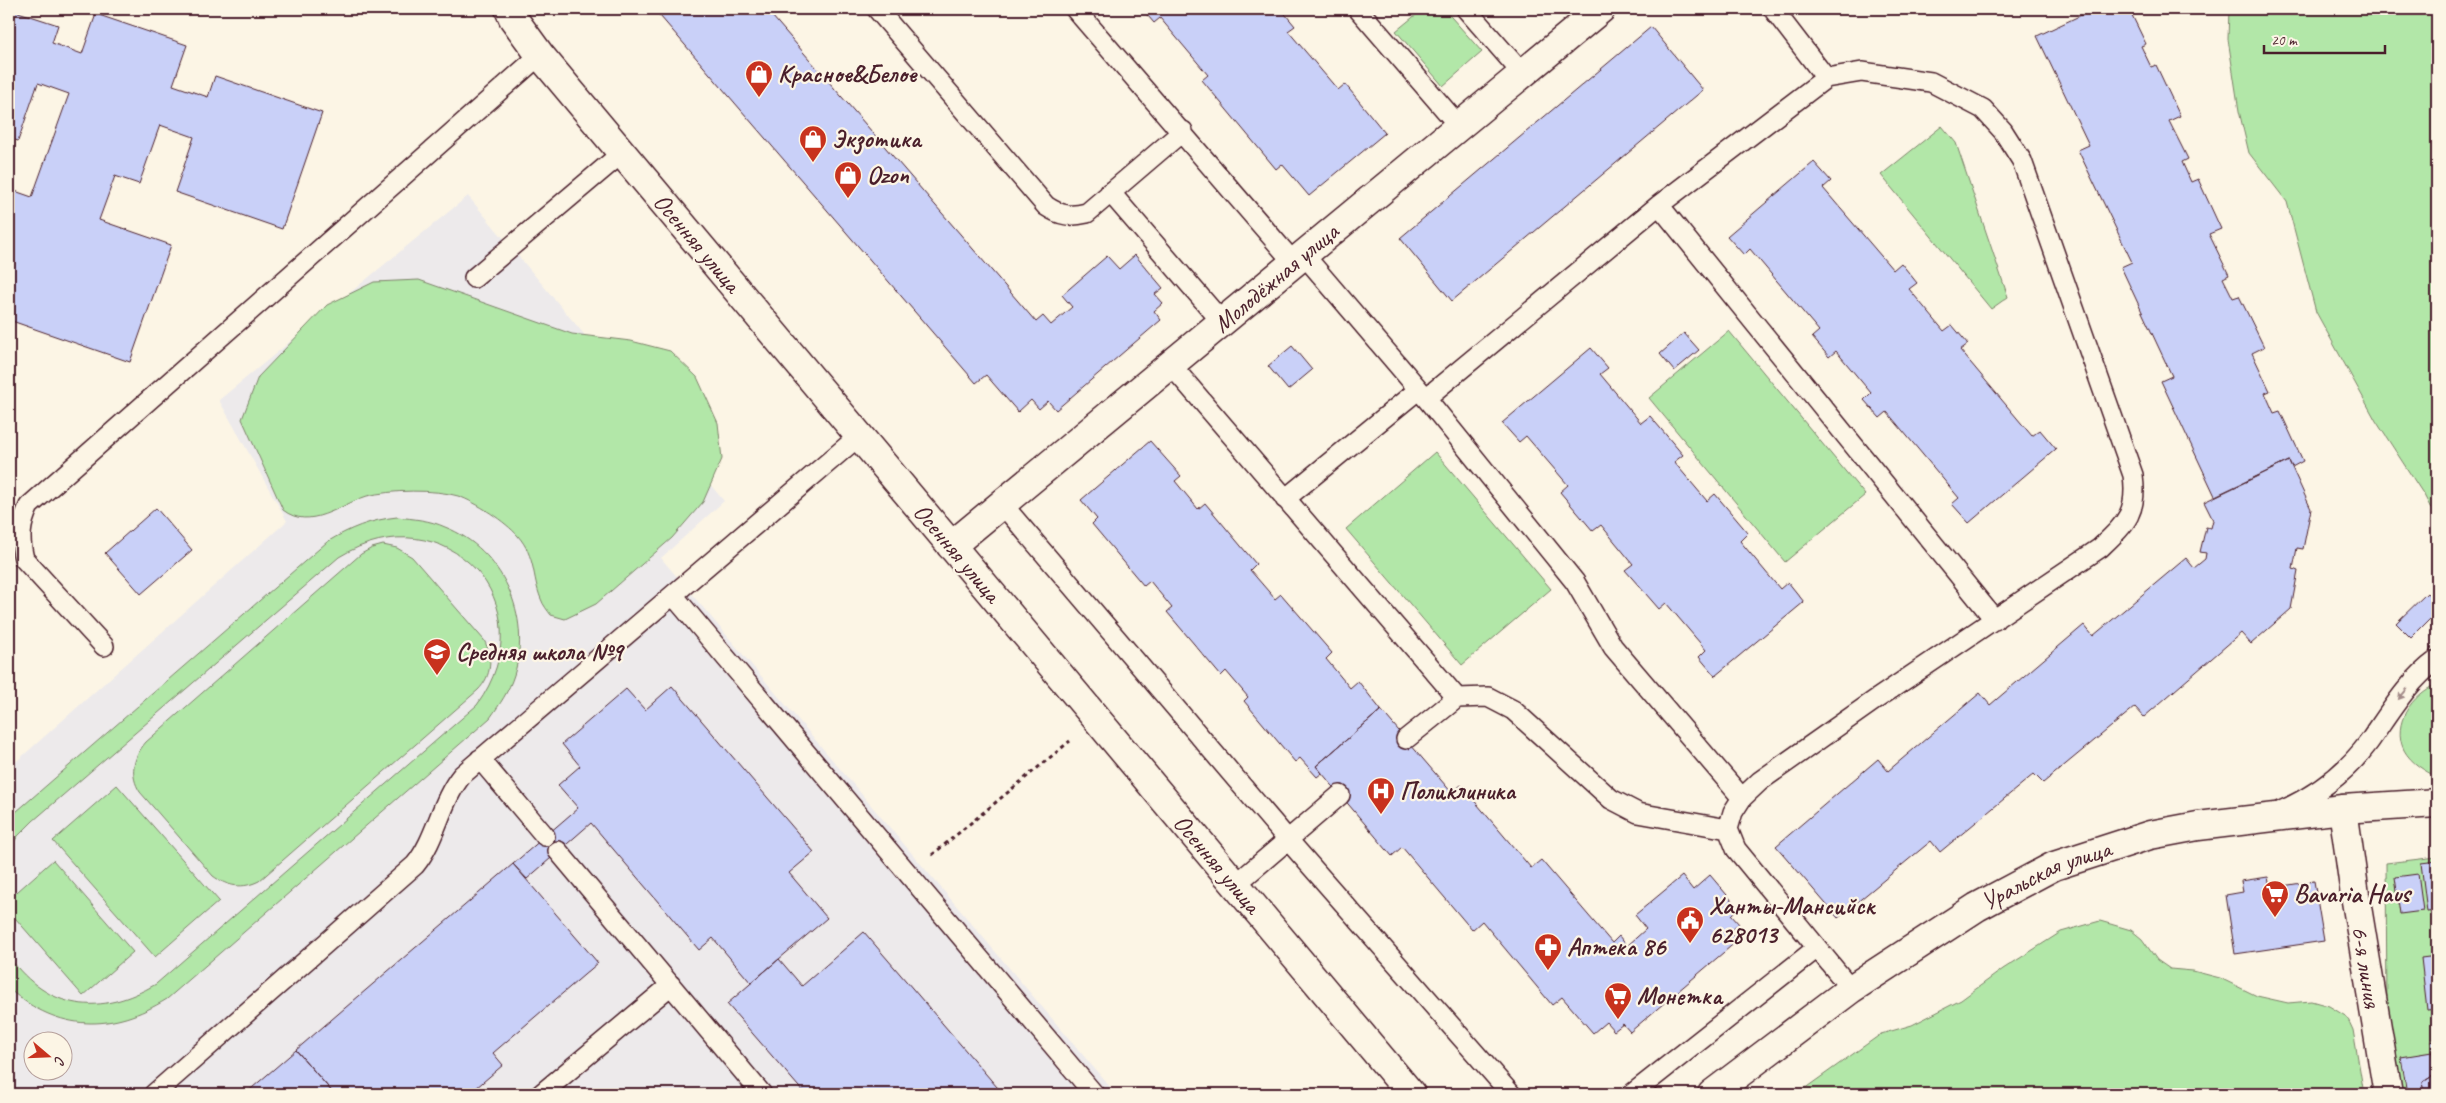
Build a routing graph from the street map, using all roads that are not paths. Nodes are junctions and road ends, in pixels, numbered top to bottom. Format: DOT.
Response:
graph roads {
  1 [pos="508,9"];
  2 [pos="877,9"];
  3 [pos="1075,9"];
  4 [pos="1358,9"];
  5 [pos="1466,9"];
  6 [pos="1601,9"];
  7 [pos="1774,9"];
  8 [pos="540,56"];
  9 [pos="1522,74"];
  10 [pos="1826,78"];
  11 [pos="1459,126"];
  12 [pos="1183,131"];
  13 [pos="622,153"];
  14 [pos="1110,192"];
  15 [pos="1659,205"];
  16 [pos="1299,259"];
  17 [pos="474,278"];
  18 [pos="1222,322"];
  19 [pos="1171,364"];
  20 [pos="1422,394"];
  21 [pos="859,436"];
  22 [pos="1285,499"];
  23 [pos="1003,505"];
  24 [pos="952,546"];
  25 [pos="673,595"];
  26 [pos="1995,620"];
  27 [pos="104,646"];
  28 [pos="2437,660"];
  29 [pos="1457,698"];
  30 [pos="1406,739"];
  31 [pos="480,759"];
  32 [pos="1340,795"];
  33 [pos="1742,798"];
  34 [pos="2437,803"];
  35 [pos="2343,809"];
  36 [pos="2269,817"];
  37 [pos="1728,829"];
  38 [pos="545,836"];
  39 [pos="1288,840"];
  40 [pos="558,851"];
  41 [pos="1235,885"];
  42 [pos="1817,948"];
  43 [pos="671,986"];
  44 [pos="1851,989"];
  45 [pos="154,1094"];
  46 [pos="541,1094"];
  47 [pos="762,1094"];
  48 [pos="1094,1094"];
  49 [pos="1411,1094"];
  50 [pos="1510,1094"];
  51 [pos="1632,1094"];
  52 [pos="1712,1094"];
  53 [pos="2388,1094"];
  1 -- 8 [label="street, Осенняя улица"];
  2 -- 14 [label="lane"];
  3 -- 12 [label="lane"];
  4 -- 11 [label="lane"];
  5 -- 9 [label="lane"];
  6 -- 9 [label="street, Молодёжная улица"];
  7 -- 10 [label="lane"];
  8 -- 13 [label="street, Осенняя улица"];
  8 -- 27 [label="lane"];
  9 -- 11 [label="street, Молодёжная улица"];
  10 -- 15 [label="lane"];
  10 -- 26 [label="lane"];
  11 -- 16 [label="street, Молодёжная улица"];
  12 -- 14 [label="lane"];
  12 -- 16 [label="lane"];
  13 -- 17 [label="lane"];
  13 -- 21 [label="street, Осенняя улица"];
  14 -- 18 [label="lane"];
  15 -- 20 [label="lane"];
  15 -- 26 [label="lane"];
  16 -- 18 [label="street, Молодёжная улица"];
  16 -- 20 [label="lane"];
  18 -- 19 [label="street, Молодёжная улица"];
  19 -- 22 [label="lane"];
  19 -- 23 [label="street, Молодёжная улица"];
  20 -- 22 [label="lane"];
  20 -- 33 [label="lane"];
  21 -- 24 [label="street, Осенняя улица"];
  21 -- 25 [label="lane"];
  22 -- 29 [label="lane"];
  23 -- 24 [label="street, Молодёжная улица"];
  23 -- 39 [label="lane"];
  24 -- 41 [label="street, Осенняя улица"];
  25 -- 31 [label="lane"];
  25 -- 48 [label="lane"];
  26 -- 33 [label="lane"];
  28 -- 36 [label="lane, one-way"];
  29 -- 30 [label="lane"];
  29 -- 37 [label="lane"];
  31 -- 38 [label="lane"];
  31 -- 45 [label="lane"];
  32 -- 39 [label="lane"];
  33 -- 37 [label="lane"];
  34 -- 35 [label="street, Уральская улица"];
  35 -- 36 [label="street, Уральская улица"];
  35 -- 53 [label="street, 6-я линия"];
  36 -- 44 [label="street, Уральская улица"];
  37 -- 42 [label="lane"];
  39 -- 41 [label="lane"];
  39 -- 50 [label="lane"];
  40 -- 43 [label="lane"];
  41 -- 49 [label="street, Осенняя улица"];
  42 -- 44 [label="lane"];
  42 -- 51 [label="lane"];
  43 -- 46 [label="lane"];
  43 -- 47 [label="lane"];
  44 -- 52 [label="street, Уральская улица"];
}
